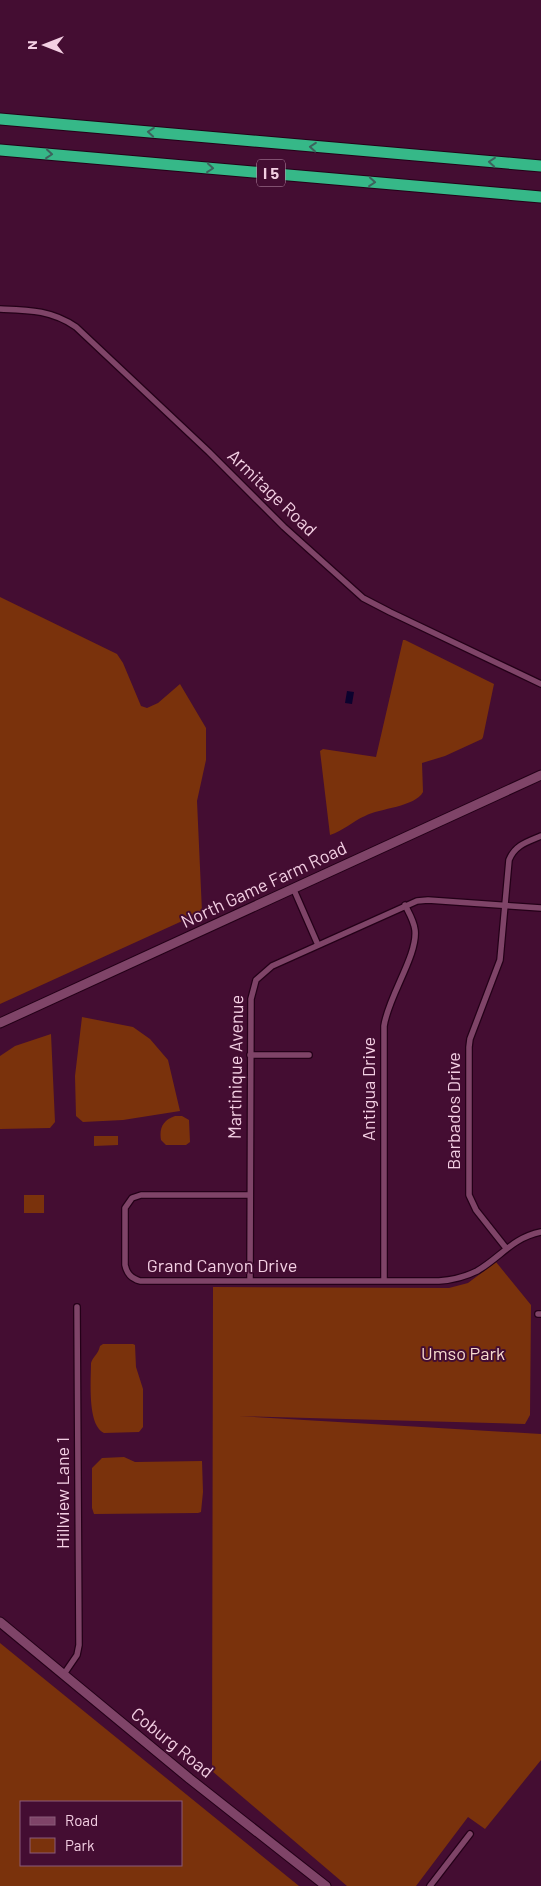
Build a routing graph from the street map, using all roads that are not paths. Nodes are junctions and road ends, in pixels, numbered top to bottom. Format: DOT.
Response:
graph roads {
  1 [pos="0,119"];
  2 [pos="0,150"];
  3 [pos="541,166"];
  4 [pos="541,197"];
  5 [pos="0,309"];
  6 [pos="541,684"];
  7 [pos="541,776"];
  8 [pos="541,836"];
  9 [pos="294,890"];
  10 [pos="405,905"];
  11 [pos="505,906"];
  12 [pos="541,908"];
  13 [pos="318,945"];
  14 [pos="0,1023"];
  15 [pos="250,1055"];
  16 [pos="309,1055"];
  17 [pos="250,1195"];
  18 [pos="541,1232"];
  19 [pos="506,1248"];
  20 [pos="250,1281"];
  21 [pos="384,1281"];
  22 [pos="77,1307"];
  23 [pos="0,1622"];
  24 [pos="64,1674"];
  25 [pos="470,1834"];
  26 [pos="326,1886"];
  27 [pos="430,1886"];
  3 -- 1 [label="highway, I 5, one-way"];
  2 -- 4 [label="highway, I 5, one-way"];
  5 -- 6 [label="street, Armitage Road"];
  7 -- 9 [label="main road, North Game Farm Road"];
  8 -- 11 [label="street, Barbados Drive"];
  9 -- 13 [label="street"];
  9 -- 14 [label="main road, North Game Farm Road"];
  10 -- 11 [label="street, Martinique Avenue"];
  10 -- 13 [label="street, Martinique Avenue"];
  10 -- 21 [label="street, Antigua Drive"];
  11 -- 12 [label="street, Martinique Avenue"];
  11 -- 19 [label="street, Barbados Drive"];
  13 -- 15 [label="street, Martinique Avenue"];
  15 -- 16 [label="street"];
  15 -- 17 [label="street, Martinique Avenue"];
  17 -- 20 [label="street, Martinique Avenue"];
  17 -- 20 [label="street, Grand Canyon Drive"];
  18 -- 19 [label="street, Grand Canyon Drive"];
  19 -- 21 [label="street, Grand Canyon Drive"];
  20 -- 21 [label="street, Grand Canyon Drive"];
  22 -- 24 [label="street, Hillview Lane 1"];
  23 -- 24 [label="main road, Coburg Road"];
  24 -- 26 [label="main road, Coburg Road"];
  25 -- 27 [label="street"];
}
